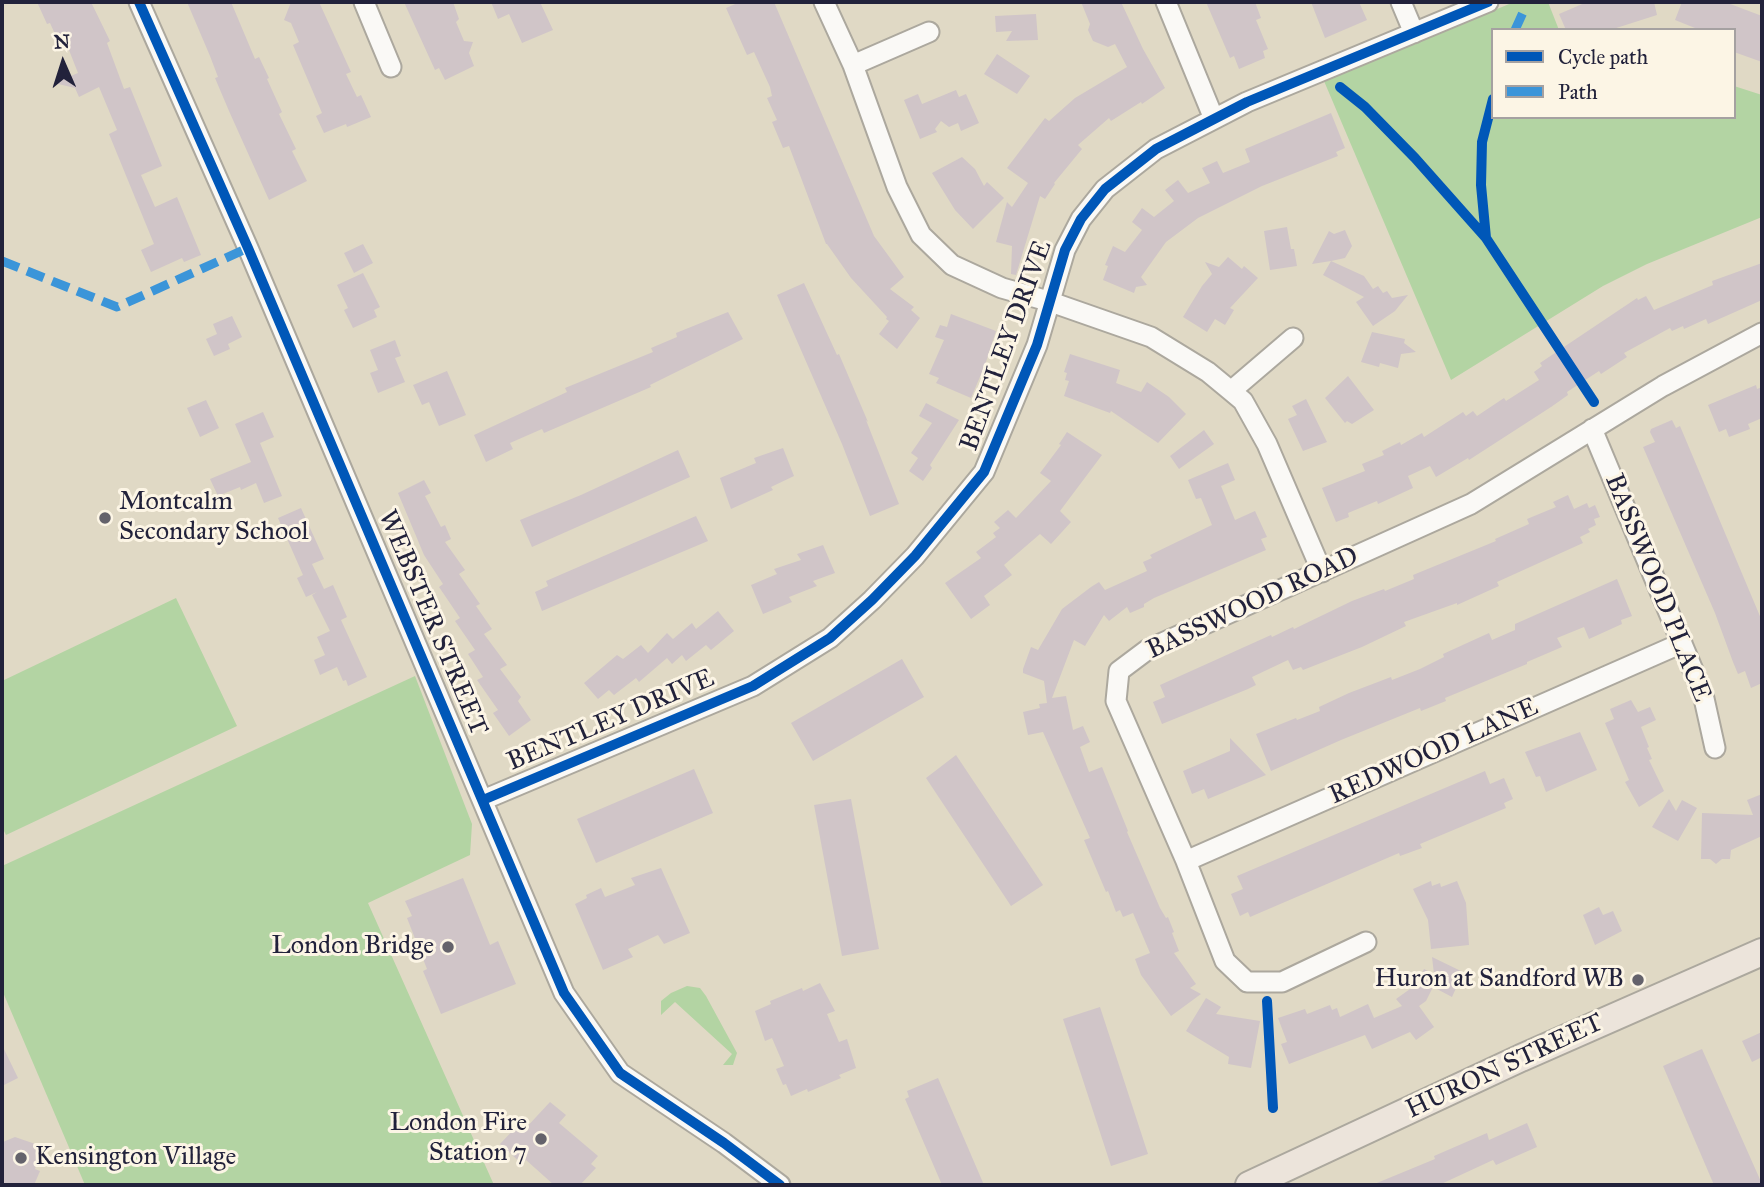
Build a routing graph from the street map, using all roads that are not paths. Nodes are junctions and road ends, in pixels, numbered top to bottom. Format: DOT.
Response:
graph roads {
  1 [pos="139,2"];
  2 [pos="364,2"];
  3 [pos="824,2"];
  4 [pos="1166,2"];
  5 [pos="1401,2"];
  6 [pos="1488,2"];
  7 [pos="929,32"];
  8 [pos="1414,33"];
  9 [pos="853,65"];
  10 [pos="391,67"];
  11 [pos="1214,119"];
  12 [pos="1048,301"];
  13 [pos="1762,333"];
  14 [pos="1293,338"];
  15 [pos="1231,391"];
  16 [pos="1592,429"];
  17 [pos="1322,572"];
  18 [pos="1682,643"];
  19 [pos="1715,748"];
  20 [pos="482,800"];
  21 [pos="1186,860"];
  22 [pos="1366,942"];
  23 [pos="1762,952"];
  24 [pos="780,1185"];
  25 [pos="1249,1185"];
  1 -- 20 [label="street, WEBSTER STREET"];
  2 -- 10 [label="street"];
  3 -- 9 [label="street"];
  4 -- 11 [label="street"];
  5 -- 8 [label="street"];
  6 -- 8 [label="street, BENTLEY DRIVE"];
  7 -- 9 [label="street"];
  8 -- 11 [label="street, BENTLEY DRIVE"];
  9 -- 12 [label="street"];
  11 -- 12 [label="street, BENTLEY DRIVE"];
  12 -- 15 [label="street"];
  12 -- 20 [label="street, BENTLEY DRIVE"];
  13 -- 16 [label="street, BASSWOOD ROAD"];
  14 -- 15 [label="street"];
  15 -- 17 [label="street"];
  16 -- 17 [label="street, BASSWOOD ROAD"];
  16 -- 18 [label="street, BASSWOOD PLACE"];
  17 -- 21 [label="street, BASSWOOD ROAD"];
  18 -- 19 [label="street, BASSWOOD PLACE"];
  18 -- 21 [label="street, REDWOOD LANE"];
  20 -- 24 [label="street, WEBSTER STREET"];
  21 -- 22 [label="street, BASSWOOD ROAD"];
  23 -- 25 [label="main road, HURON STREET"];
}
